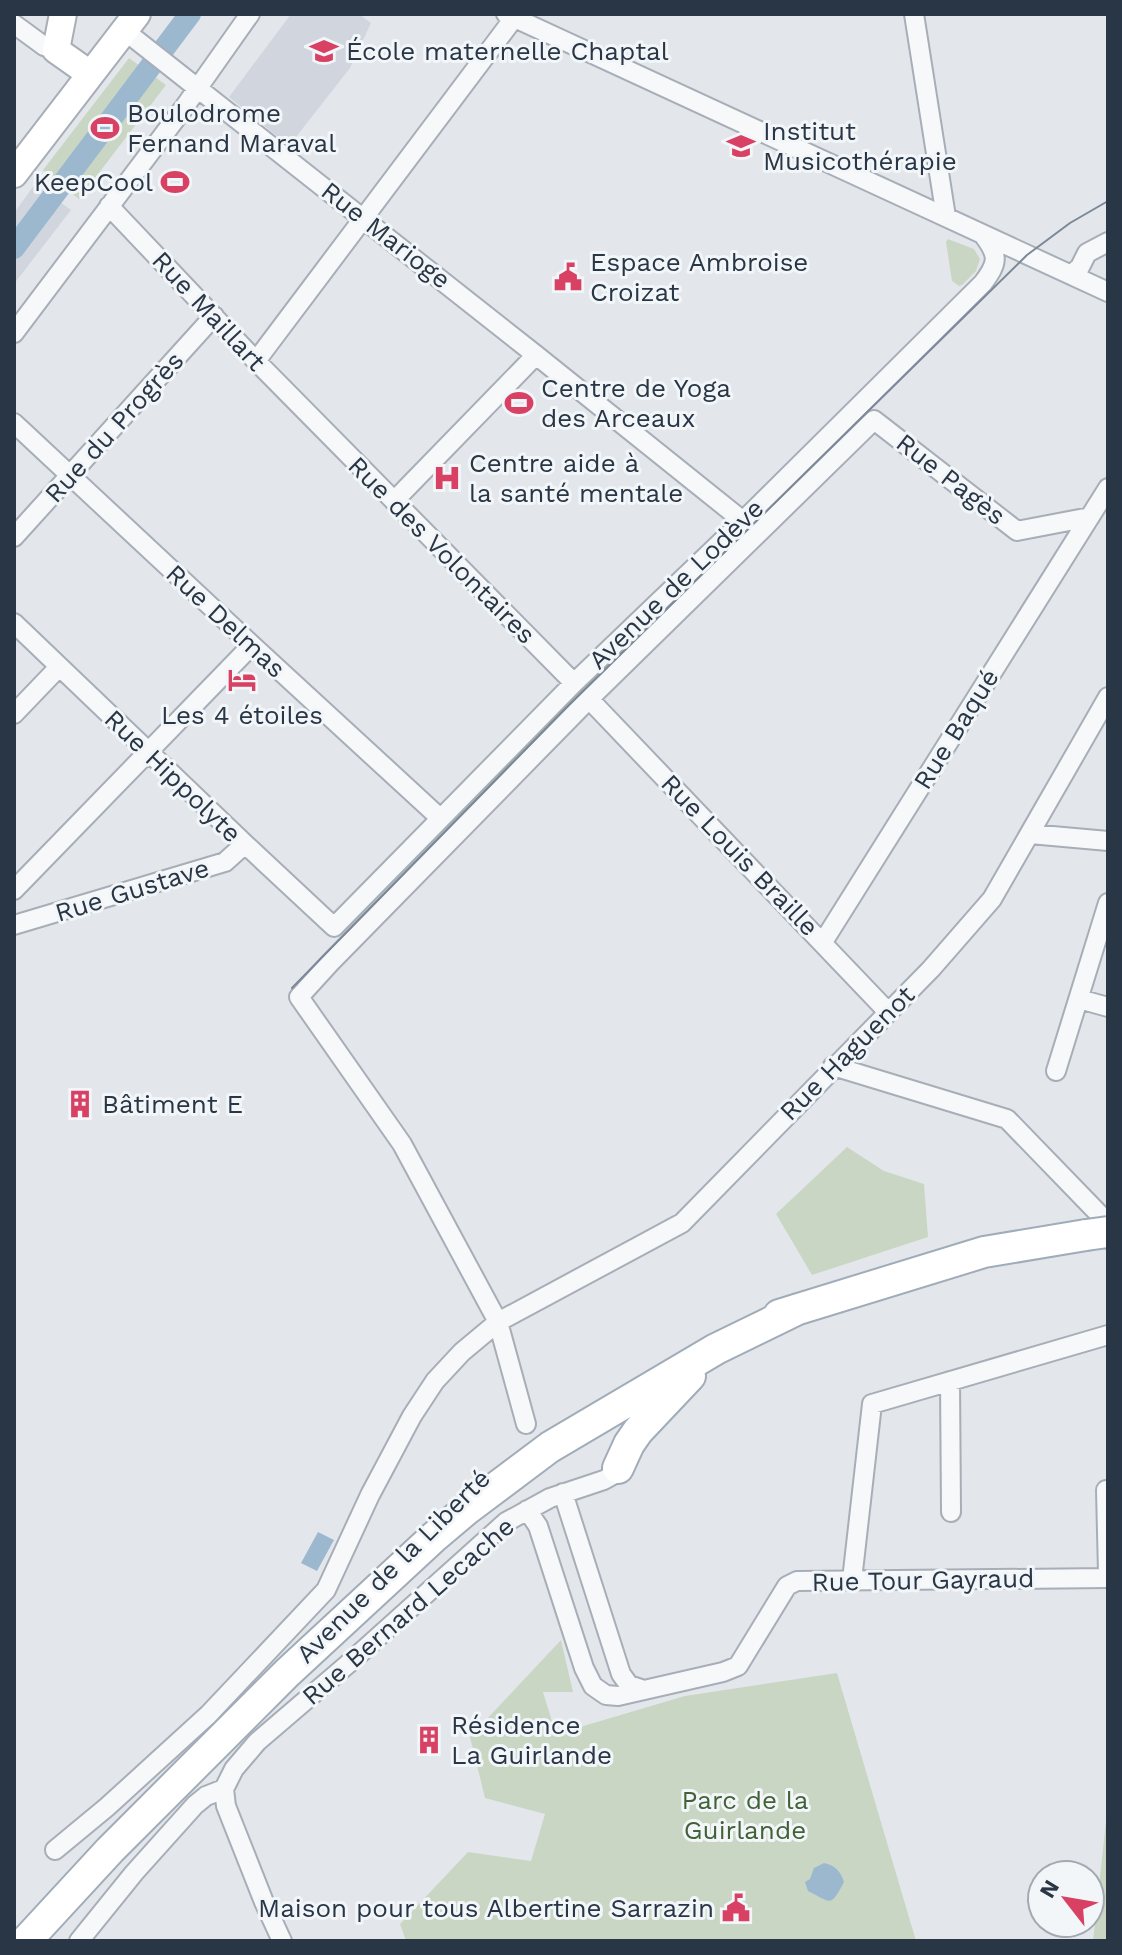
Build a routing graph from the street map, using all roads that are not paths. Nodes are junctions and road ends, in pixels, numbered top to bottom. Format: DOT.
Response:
graph roads {
  1 [pos="63,14"];
  2 [pos="250,14"];
  3 [pos="914,14"];
  4 [pos="512,15"];
  5 [pos="131,22"];
  6 [pos="14,24"];
  7 [pos="56,50"];
  8 [pos="90,74"];
  9 [pos="197,87"];
  10 [pos="14,174"];
  11 [pos="109,206"];
  12 [pos="946,217"];
  13 [pos="364,218"];
  14 [pos="984,236"];
  15 [pos="1108,242"];
  16 [pos="1071,275"];
  17 [pos="1108,292"];
  18 [pos="214,316"];
  19 [pos="14,333"];
  20 [pos="536,355"];
  21 [pos="256,361"];
  22 [pos="310,416"];
  23 [pos="14,423"];
  24 [pos="71,476"];
  25 [pos="1108,488"];
  26 [pos="394,501"];
  27 [pos="1090,517"];
  28 [pos="743,521"];
  29 [pos="14,537"];
  30 [pos="14,623"];
  31 [pos="252,645"];
  32 [pos="59,667"];
  33 [pos="574,683"];
  34 [pos="1108,697"];
  35 [pos="589,699"];
  36 [pos="14,714"];
  37 [pos="149,751"];
  38 [pos="440,818"];
  39 [pos="1030,834"];
  40 [pos="1108,841"];
  41 [pos="245,844"];
  42 [pos="14,890"];
  43 [pos="1108,903"];
  44 [pos="14,925"];
  45 [pos="334,927"];
  46 [pos="823,942"];
  47 [pos="1079,999"];
  48 [pos="1108,1007"];
  49 [pos="888,1012"];
  50 [pos="833,1066"];
  51 [pos="1056,1071"];
  52 [pos="1101,1237"];
  53 [pos="798,1309"];
  54 [pos="498,1322"];
  55 [pos="1108,1335"];
  56 [pos="716,1349"];
  57 [pos="950,1381"];
  58 [pos="526,1424"];
  59 [pos="550,1447"];
  60 [pos="618,1468"];
  61 [pos="1106,1490"];
  62 [pos="563,1493"];
  63 [pos="527,1510"];
  64 [pos="951,1512"];
  65 [pos="1108,1575"];
  66 [pos="852,1580"];
  67 [pos="287,1673"];
  68 [pos="644,1690"];
  69 [pos="224,1789"];
  70 [pos="55,1850"];
  71 [pos="26,1941"];
  72 [pos="79,1941"];
  73 [pos="282,1941"];
  1 -- 7 [label="street"];
  2 -- 9 [label="street"];
  3 -- 12 [label="street"];
  4 -- 12 [label="street"];
  4 -- 13 [label="street"];
  5 -- 8 [label="street"];
  5 -- 9 [label="street, Rue Marioge"];
  6 -- 7 [label="street"];
  7 -- 8 [label="street"];
  8 -- 10 [label="street"];
  9 -- 11 [label="street"];
  9 -- 13 [label="street, Rue Marioge"];
  11 -- 18 [label="street, Rue Maillart"];
  11 -- 19 [label="street"];
  12 -- 14 [label="street"];
  13 -- 20 [label="street, Rue Marioge"];
  13 -- 21 [label="street"];
  14 -- 16 [label="street"];
  14 -- 28 [label="street, Avenue de Lodève"];
  15 -- 16 [label="street"];
  16 -- 17 [label="street"];
  18 -- 21 [label="street, Rue Maillart"];
  18 -- 24 [label="street, Rue du Progrès"];
  20 -- 26 [label="street"];
  20 -- 28 [label="street, Rue Marioge"];
  21 -- 22 [label="street, Rue Maillart"];
  22 -- 26 [label="street, Rue des Volontaires"];
  23 -- 24 [label="street, Rue Delmas"];
  24 -- 29 [label="street, Rue du Progrès"];
  24 -- 31 [label="street, Rue Delmas"];
  25 -- 27 [label="street"];
  26 -- 33 [label="street, Rue des Volontaires"];
  27 -- 35 [label="street, Rue Pagès"];
  27 -- 46 [label="street, Rue Baqué"];
  28 -- 33 [label="street, Avenue de Lodève"];
  30 -- 32 [label="street, Rue Hippolyte"];
  31 -- 37 [label="street"];
  31 -- 38 [label="street, Rue Delmas"];
  32 -- 36 [label="street"];
  32 -- 37 [label="street, Rue Hippolyte"];
  33 -- 38 [label="street, Avenue de Lodève"];
  34 -- 39 [label="street, Rue Haguenot"];
  35 -- 46 [label="street, Rue Louis Braille"];
  35 -- 54 [label="street"];
  37 -- 41 [label="street, Rue Hippolyte"];
  37 -- 42 [label="street"];
  38 -- 45 [label="street, Avenue de Lodève"];
  39 -- 40 [label="street"];
  39 -- 49 [label="street, Rue Haguenot"];
  41 -- 44 [label="street, Rue Gustave"];
  41 -- 45 [label="street, Rue Hippolyte"];
  43 -- 47 [label="street"];
  46 -- 49 [label="street, Rue Louis Braille"];
  47 -- 48 [label="street"];
  47 -- 51 [label="street"];
  49 -- 50 [label="street, Rue Haguenot"];
  50 -- 52 [label="street"];
  50 -- 54 [label="street, Rue Haguenot"];
  52 -- 53 [label="main road, Avenue de la Liberté"];
  53 -- 56 [label="main road, Avenue de la Liberté"];
  53 -- 67 [label="main road, Avenue de la Liberté"];
  54 -- 58 [label="street"];
  54 -- 70 [label="street, Rue Haguenot"];
  55 -- 57 [label="street"];
  56 -- 59 [label="main road, Avenue de la Liberté"];
  56 -- 60 [label="main road"];
  57 -- 64 [label="street"];
  57 -- 66 [label="street"];
  59 -- 60 [label="main road"];
  59 -- 67 [label="main road, Avenue de la Liberté"];
  60 -- 62 [label="street, Rue Bernard Lecache"];
  61 -- 65 [label="street"];
  62 -- 63 [label="street, Rue Bernard Lecache"];
  62 -- 68 [label="street"];
  63 -- 68 [label="street, Rue Tour Gayraud"];
  63 -- 69 [label="street, Rue Bernard Lecache"];
  65 -- 66 [label="street, Rue Tour Gayraud"];
  66 -- 68 [label="street, Rue Tour Gayraud"];
  67 -- 71 [label="main road, Avenue de la Liberté"];
  69 -- 72 [label="street"];
  69 -- 73 [label="street"];
}
